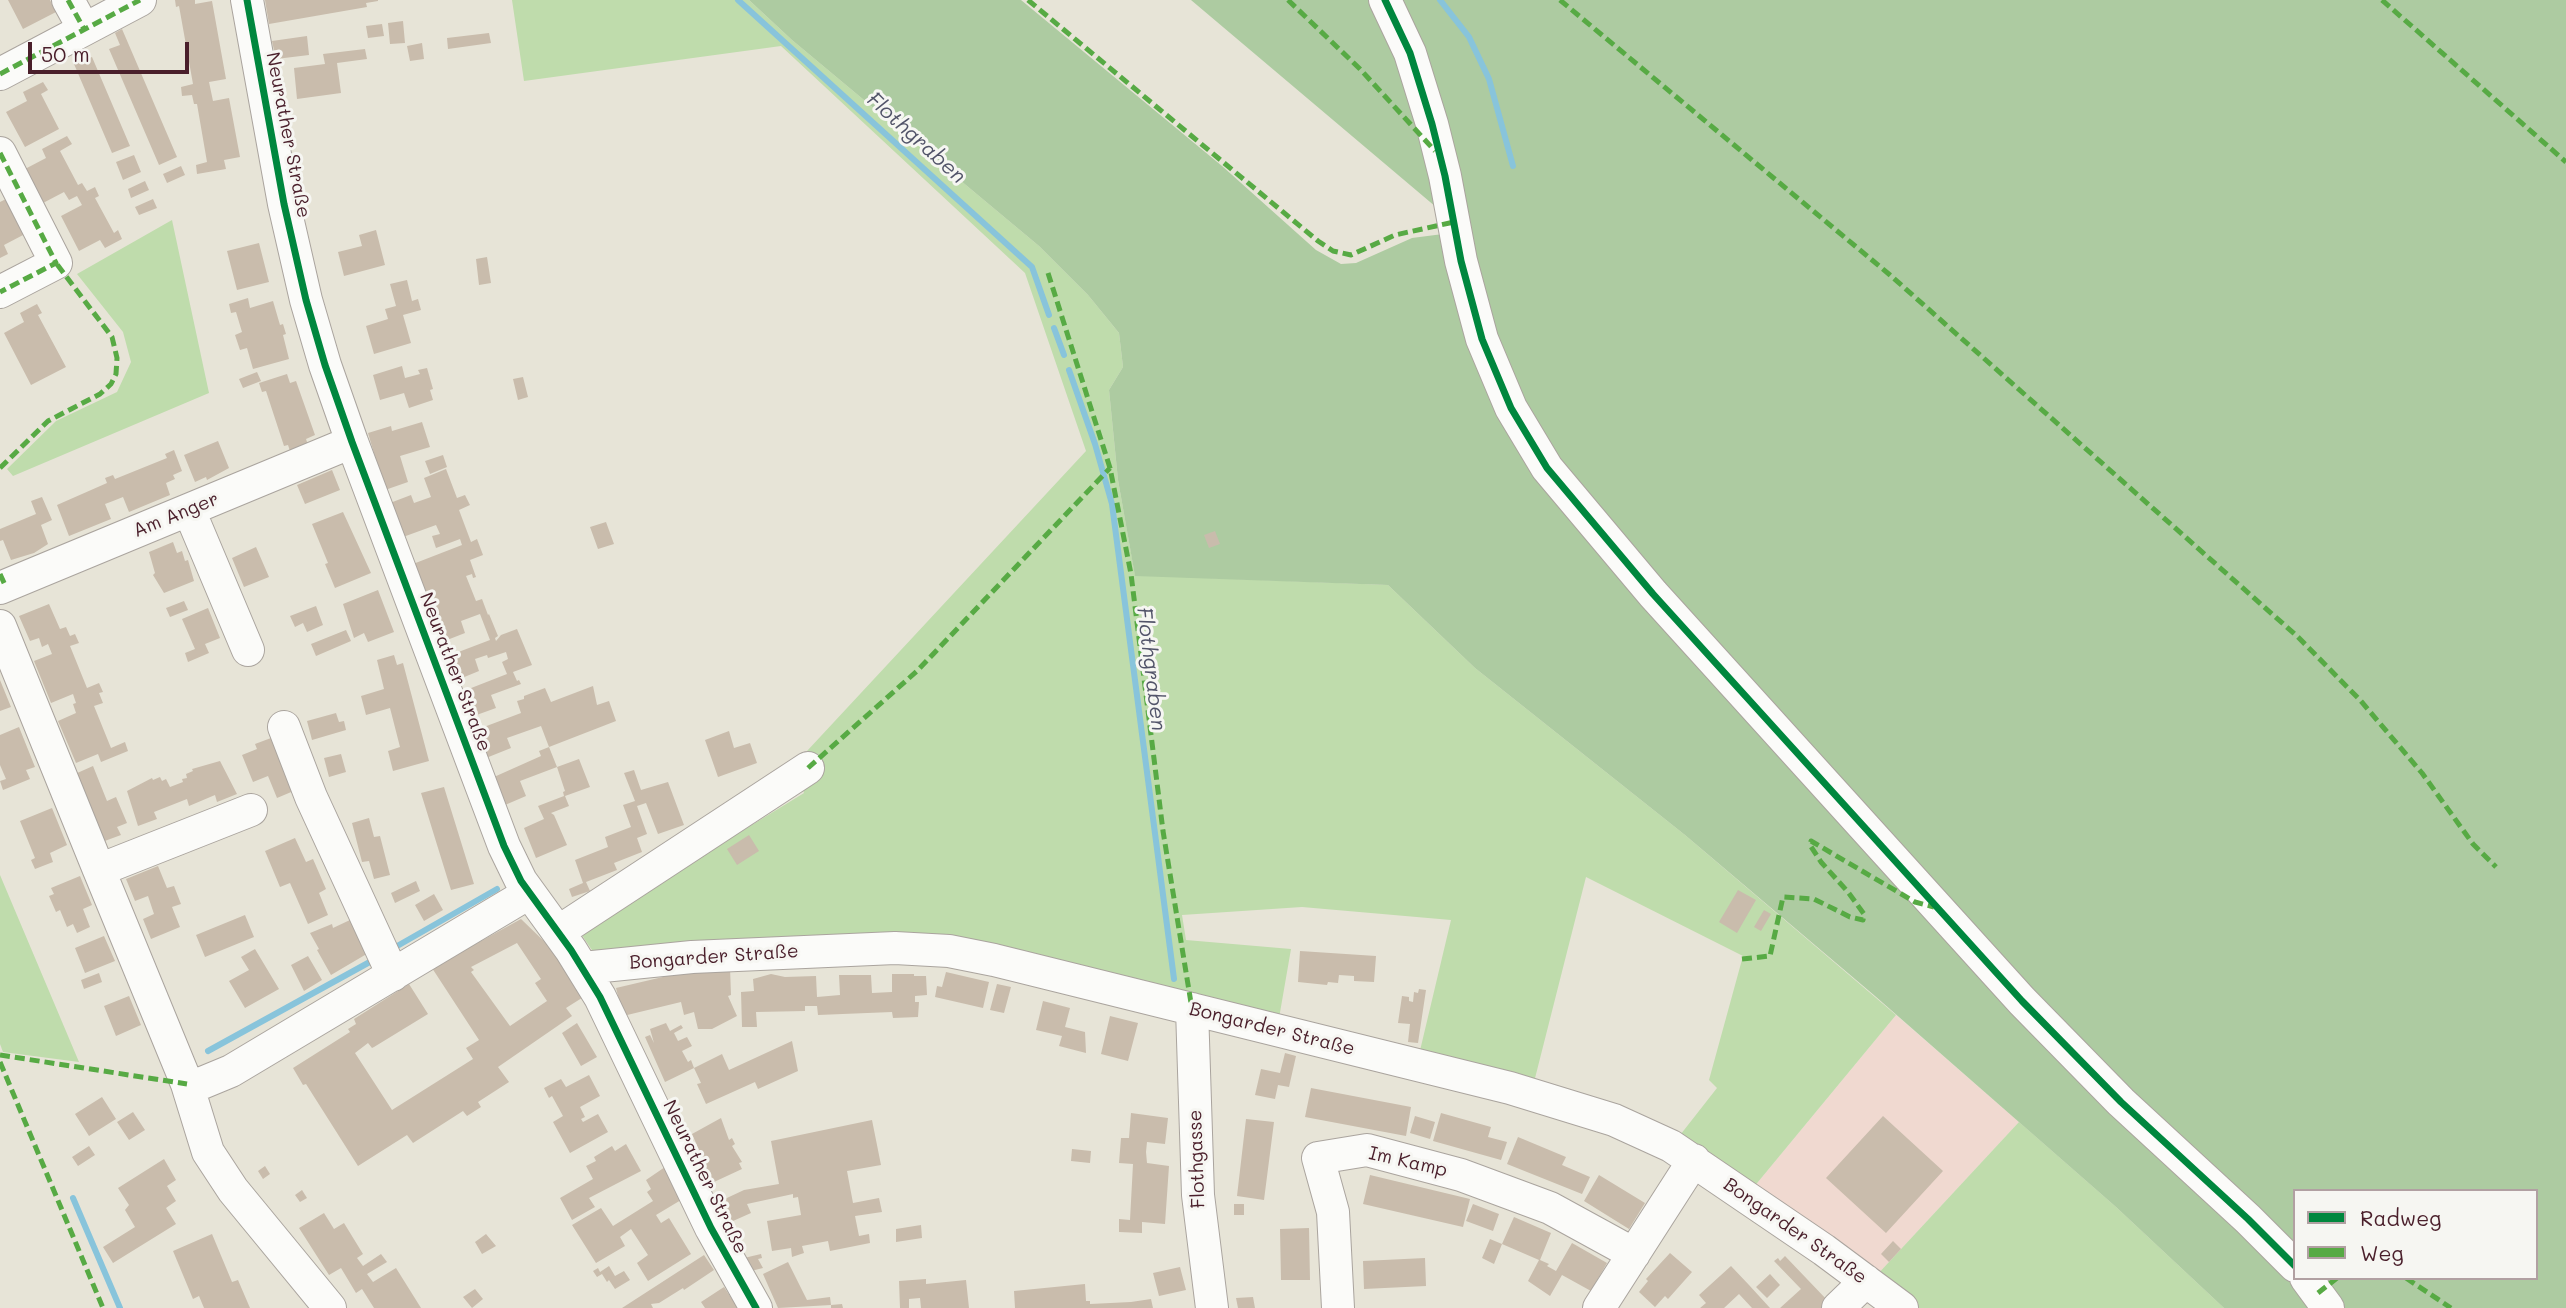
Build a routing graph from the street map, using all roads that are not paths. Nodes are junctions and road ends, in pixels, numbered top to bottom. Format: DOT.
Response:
graph roads {
  1 [pos="68,0"];
  2 [pos="140,0"];
  3 [pos="247,0"];
  4 [pos="1385,0"];
  5 [pos="84,29"];
  6 [pos="0,74"];
  7 [pos="0,153"];
  8 [pos="0,292"];
  9 [pos="352,442"];
  10 [pos="189,510"];
  11 [pos="0,588"];
  12 [pos="0,626"];
  13 [pos="248,650"];
  14 [pos="284,727"];
  15 [pos="808,768"];
  16 [pos="251,810"];
  17 [pos="99,870"];
  18 [pos="529,893"];
  19 [pos="558,932"];
  20 [pos="387,961"];
  21 [pos="583,968"];
  22 [pos="1192,1009"];
  23 [pos="187,1084"];
  24 [pos="1694,1160"];
  25 [pos="1634,1254"];
  26 [pos="2293,1264"];
  27 [pos="2307,1280"];
  28 [pos="1866,1281"];
  29 [pos="330,1308"];
  30 [pos="756,1308"];
  31 [pos="1212,1308"];
  32 [pos="1338,1308"];
  33 [pos="1599,1308"];
  34 [pos="1838,1308"];
  35 [pos="1902,1308"];
  36 [pos="2328,1308"];
  1 -- 5 [label="street"];
  2 -- 5 [label="street"];
  3 -- 9 [label="street, Neurather Straße"];
  4 -- 26 [label="street"];
  5 -- 6 [label="street"];
  7 -- 8 [label="street"];
  9 -- 10 [label="street, Am Anger"];
  9 -- 18 [label="street, Neurather Straße"];
  10 -- 11 [label="street, Am Anger"];
  10 -- 13 [label="street"];
  12 -- 17 [label="street"];
  14 -- 20 [label="street"];
  15 -- 19 [label="street"];
  16 -- 17 [label="street"];
  17 -- 23 [label="street"];
  18 -- 19 [label="street, Neurather Straße"];
  18 -- 20 [label="street"];
  19 -- 21 [label="street, Neurather Straße"];
  20 -- 23 [label="street"];
  21 -- 22 [label="street, Bongarder Straße"];
  21 -- 30 [label="street, Neurather Straße"];
  22 -- 24 [label="street, Bongarder Straße"];
  22 -- 31 [label="street, Flothgasse"];
  23 -- 29 [label="street"];
  24 -- 25 [label="street"];
  24 -- 28 [label="street, Bongarder Straße"];
  25 -- 32 [label="street, Im Kamp"];
  25 -- 33 [label="street"];
  27 -- 36 [label="street"];
  28 -- 34 [label="street"];
  28 -- 35 [label="street, Bongarder Straße"];
}
